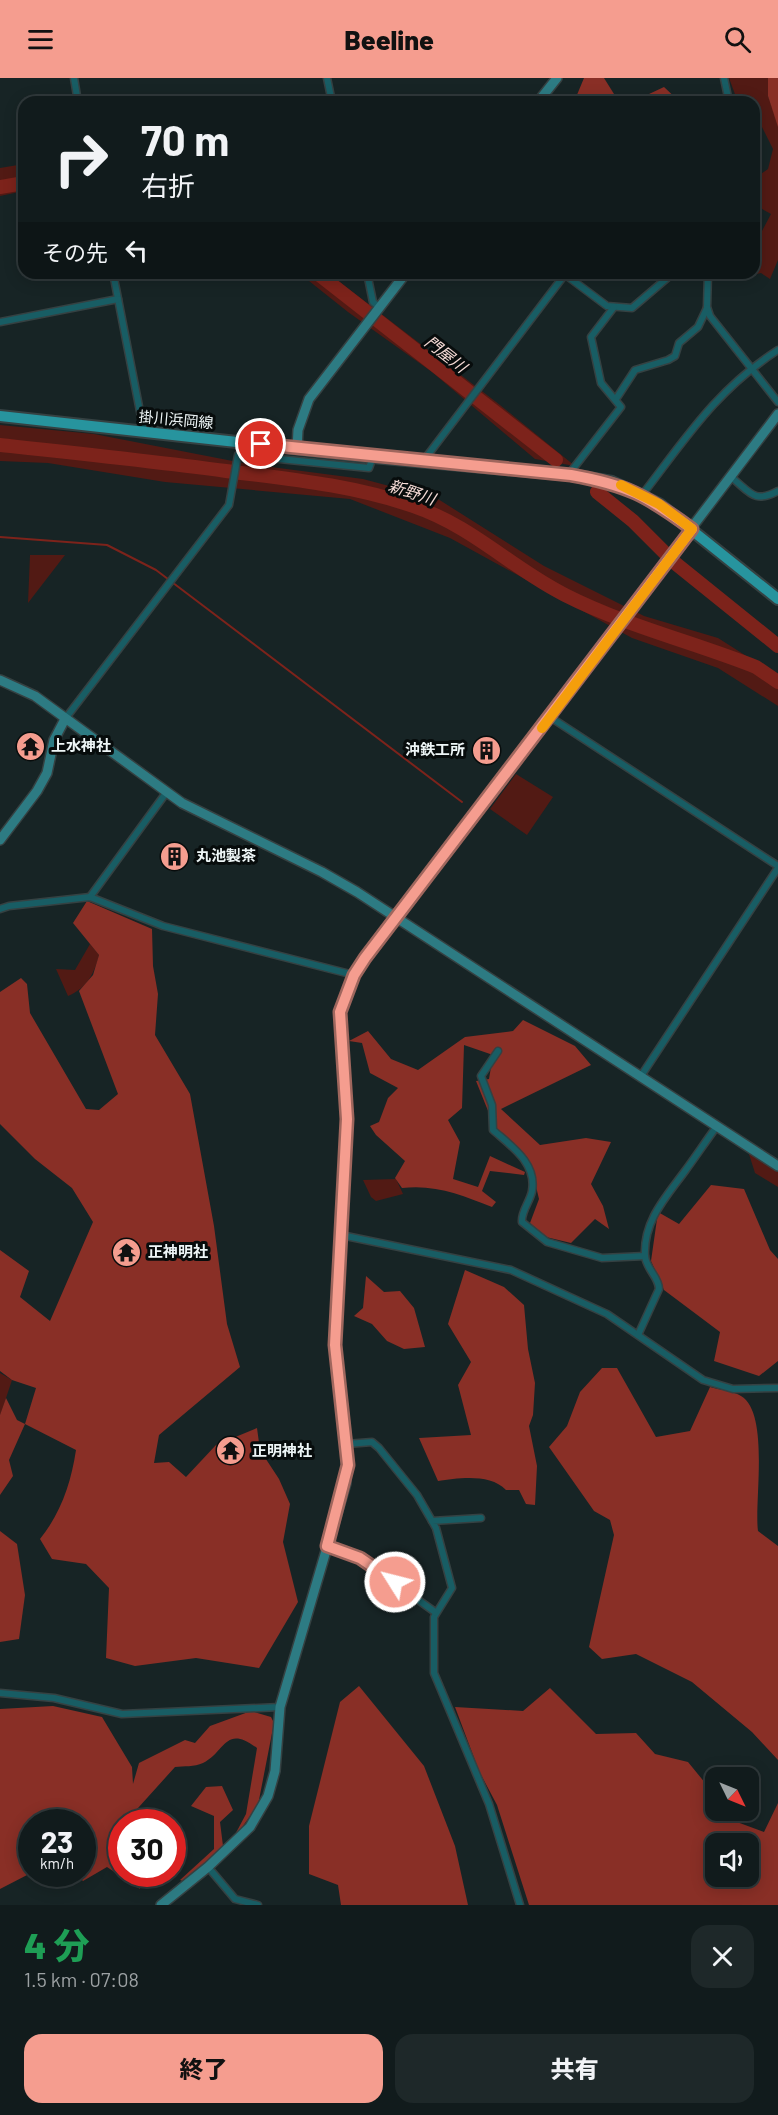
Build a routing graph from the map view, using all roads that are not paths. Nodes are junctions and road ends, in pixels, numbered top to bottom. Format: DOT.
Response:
graph roads {
  1 [pos="74,78"];
  2 [pos="327,78"];
  3 [pos="557,78"];
  4 [pos="724,78"];
  5 [pos="77,96"];
  6 [pos="331,96"];
  7 [pos="543,96"];
  8 [pos="728,96"];
  9 [pos="114,279"];
  10 [pos="368,279"];
  11 [pos="401,279"];
  12 [pos="560,279"];
  13 [pos="572,279"];
  14 [pos="666,279"];
  15 [pos="708,279"];
  16 [pos="118,299"];
  17 [pos="614,307"];
  18 [pos="708,307"];
  19 [pos="379,308"];
  20 [pos="0,322"];
  21 [pos="778,350"];
  22 [pos="751,368"];
  23 [pos="616,399"];
  24 [pos="778,402"];
  25 [pos="778,414"];
  26 [pos="0,416"];
  27 [pos="144,432"];
  28 [pos="297,449"];
  29 [pos="373,457"];
  30 [pos="424,460"];
  31 [pos="568,475"];
  32 [pos="731,477"];
  33 [pos="778,491"];
  34 [pos="642,495"];
  35 [pos="692,529"];
  36 [pos="778,599"];
  37 [pos="0,680"];
  38 [pos="550,717"];
  39 [pos="65,719"];
  40 [pos="166,794"];
  41 [pos="0,840"];
  42 [pos="778,867"];
  43 [pos="90,897"];
  44 [pos="0,909"];
  45 [pos="396,917"];
  46 [pos="354,975"];
  47 [pos="498,1051"];
  48 [pos="641,1076"];
  49 [pos="717,1126"];
  50 [pos="778,1166"];
  51 [pos="341,1235"];
  52 [pos="645,1256"];
  53 [pos="638,1335"];
  54 [pos="778,1388"];
  55 [pos="347,1444"];
  56 [pos="481,1518"];
  57 [pos="432,1521"];
  58 [pos="327,1546"];
  59 [pos="435,1612"];
  60 [pos="0,1693"];
  61 [pos="280,1707"];
  62 [pos="208,1867"];
  63 [pos="161,1905"];
  64 [pos="258,1905"];
  65 [pos="520,1905"];
  1 -- 5 [label="street"];
  2 -- 6 [label="street"];
  3 -- 7 [label="street"];
  4 -- 8 [label="street"];
  9 -- 16 [label="street"];
  10 -- 19 [label="street"];
  11 -- 19 [label="street"];
  12 -- 30 [label="street"];
  13 -- 17 [label="street"];
  14 -- 17 [label="street"];
  15 -- 18 [label="street"];
  16 -- 20 [label="street"];
  16 -- 27 [label="street"];
  17 -- 23 [label="street"];
  18 -- 22 [label="street"];
  18 -- 23 [label="street"];
  19 -- 28 [label="street"];
  21 -- 22 [label="street"];
  22 -- 24 [label="street"];
  22 -- 34 [label="street"];
  23 -- 31 [label="street"];
  25 -- 32 [label="street"];
  26 -- 27 [label="main road, 掛川浜岡線"];
  27 -- 28 [label="main road, 掛川浜岡線"];
  28 -- 29 [label="main road, 掛川浜岡線"];
  29 -- 30 [label="main road, 掛川浜岡線"];
  29 -- 39 [label="street"];
  30 -- 31 [label="main road, 掛川浜岡線"];
  31 -- 34 [label="main road, 掛川浜岡線"];
  32 -- 33 [label="street"];
  32 -- 35 [label="street"];
  34 -- 35 [label="main road, 掛川浜岡線"];
  35 -- 36 [label="main road, 掛川浜岡線"];
  35 -- 38 [label="street"];
  37 -- 39 [label="street"];
  38 -- 42 [label="street"];
  38 -- 45 [label="street"];
  39 -- 40 [label="street"];
  39 -- 41 [label="street"];
  40 -- 43 [label="street"];
  40 -- 45 [label="street"];
  42 -- 48 [label="street"];
  43 -- 44 [label="street"];
  43 -- 46 [label="street"];
  45 -- 46 [label="street"];
  45 -- 48 [label="street"];
  46 -- 51 [label="street"];
  47 -- 52 [label="street"];
  48 -- 49 [label="street"];
  49 -- 50 [label="street"];
  49 -- 52 [label="street"];
  51 -- 53 [label="street"];
  51 -- 55 [label="street"];
  52 -- 53 [label="street"];
  53 -- 54 [label="street"];
  55 -- 57 [label="street"];
  55 -- 58 [label="street"];
  56 -- 57 [label="street"];
  57 -- 59 [label="street"];
  58 -- 59 [label="street"];
  58 -- 61 [label="street"];
  59 -- 65 [label="street"];
  60 -- 61 [label="street"];
  61 -- 62 [label="street"];
  62 -- 63 [label="street"];
  62 -- 64 [label="street"];
}
